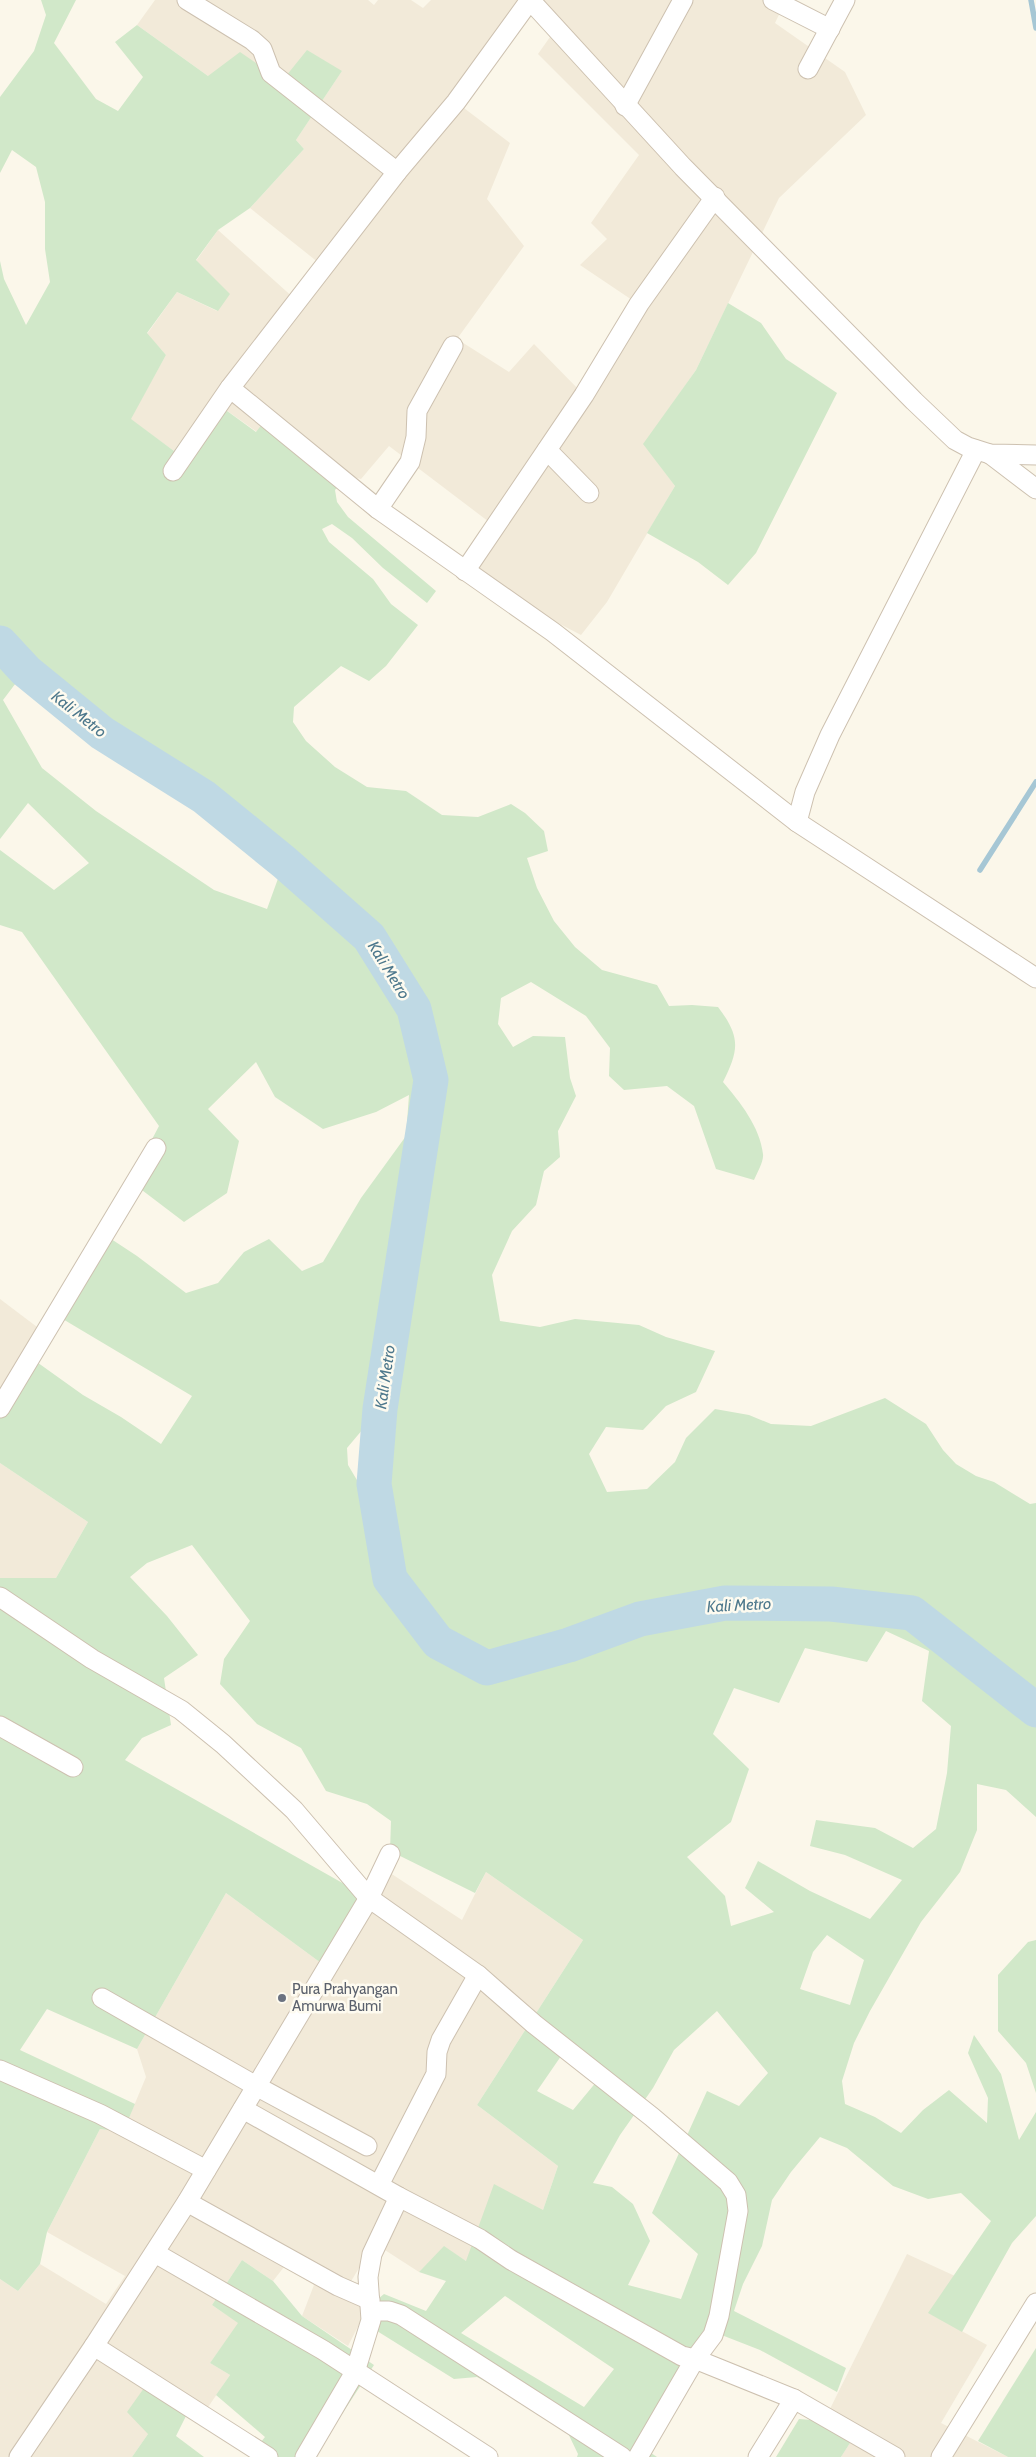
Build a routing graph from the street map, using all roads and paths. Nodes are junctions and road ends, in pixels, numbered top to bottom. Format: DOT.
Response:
graph roads {
  1 [pos="187,0"];
  2 [pos="530,0"];
  3 [pos="683,0"];
  4 [pos="773,0"];
  5 [pos="846,0"];
  6 [pos="830,28"];
  7 [pos="808,69"];
  8 [pos="625,106"];
  9 [pos="397,172"];
  10 [pos="714,197"];
  11 [pos="453,346"];
  12 [pos="230,388"];
  13 [pos="547,450"];
  14 [pos="983,452"];
  15 [pos="1036,455"];
  16 [pos="173,471"];
  17 [pos="1036,489"];
  18 [pos="589,493"];
  19 [pos="378,509"];
  20 [pos="465,571"];
  21 [pos="796,822"];
  22 [pos="1036,978"];
  23 [pos="156,1148"];
  24 [pos="0,1408"];
  25 [pos="0,1597"];
  26 [pos="0,1726"];
  27 [pos="72,1767"];
  28 [pos="390,1854"];
  29 [pos="369,1898"];
  30 [pos="478,1975"];
  31 [pos="102,1998"];
  32 [pos="0,2070"];
  33 [pos="256,2086"];
  34 [pos="243,2109"];
  35 [pos="367,2146"];
  36 [pos="206,2170"];
  37 [pos="379,2186"];
  38 [pos="399,2197"];
  39 [pos="187,2202"];
  40 [pos="155,2252"];
  41 [pos="1036,2303"];
  42 [pos="370,2305"];
  43 [pos="94,2346"];
  44 [pos="695,2360"];
  45 [pos="355,2372"];
  46 [pos="794,2399"];
  47 [pos="19,2457"];
  48 [pos="268,2457"];
  49 [pos="305,2457"];
  50 [pos="488,2457"];
  51 [pos="622,2457"];
  52 [pos="638,2457"];
  53 [pos="758,2457"];
  54 [pos="894,2457"];
  55 [pos="941,2457"];
  1 -- 9 [label="street"];
  2 -- 8 [label="street"];
  2 -- 9 [label="street"];
  3 -- 8 [label="street"];
  4 -- 6 [label="street"];
  5 -- 6 [label="street"];
  6 -- 7 [label="street"];
  8 -- 10 [label="street"];
  9 -- 12 [label="street"];
  10 -- 13 [label="street"];
  10 -- 14 [label="street"];
  11 -- 19 [label="street"];
  12 -- 16 [label="street"];
  12 -- 19 [label="street"];
  13 -- 18 [label="street"];
  13 -- 20 [label="street"];
  14 -- 15 [label="street"];
  14 -- 17 [label="street"];
  14 -- 21 [label="street"];
  19 -- 20 [label="street"];
  20 -- 21 [label="street"];
  21 -- 22 [label="street"];
  23 -- 24 [label="street"];
  25 -- 29 [label="street"];
  26 -- 27 [label="street"];
  28 -- 29 [label="street"];
  29 -- 30 [label="street"];
  29 -- 33 [label="street"];
  30 -- 37 [label="street"];
  30 -- 44 [label="street"];
  31 -- 33 [label="street"];
  32 -- 36 [label="street"];
  33 -- 34 [label="street"];
  33 -- 35 [label="street"];
  34 -- 36 [label="street"];
  34 -- 37 [label="street"];
  36 -- 39 [label="street"];
  37 -- 38 [label="street"];
  38 -- 42 [label="street"];
  38 -- 44 [label="street"];
  39 -- 40 [label="street"];
  39 -- 42 [label="street"];
  40 -- 43 [label="street"];
  40 -- 45 [label="street"];
  41 -- 55 [label="street"];
  42 -- 45 [label="street"];
  42 -- 51 [label="street"];
  43 -- 47 [label="street"];
  43 -- 48 [label="street"];
  44 -- 46 [label="street"];
  44 -- 52 [label="street"];
  45 -- 49 [label="street"];
  45 -- 50 [label="street"];
  46 -- 53 [label="street"];
  46 -- 54 [label="street"];
}
